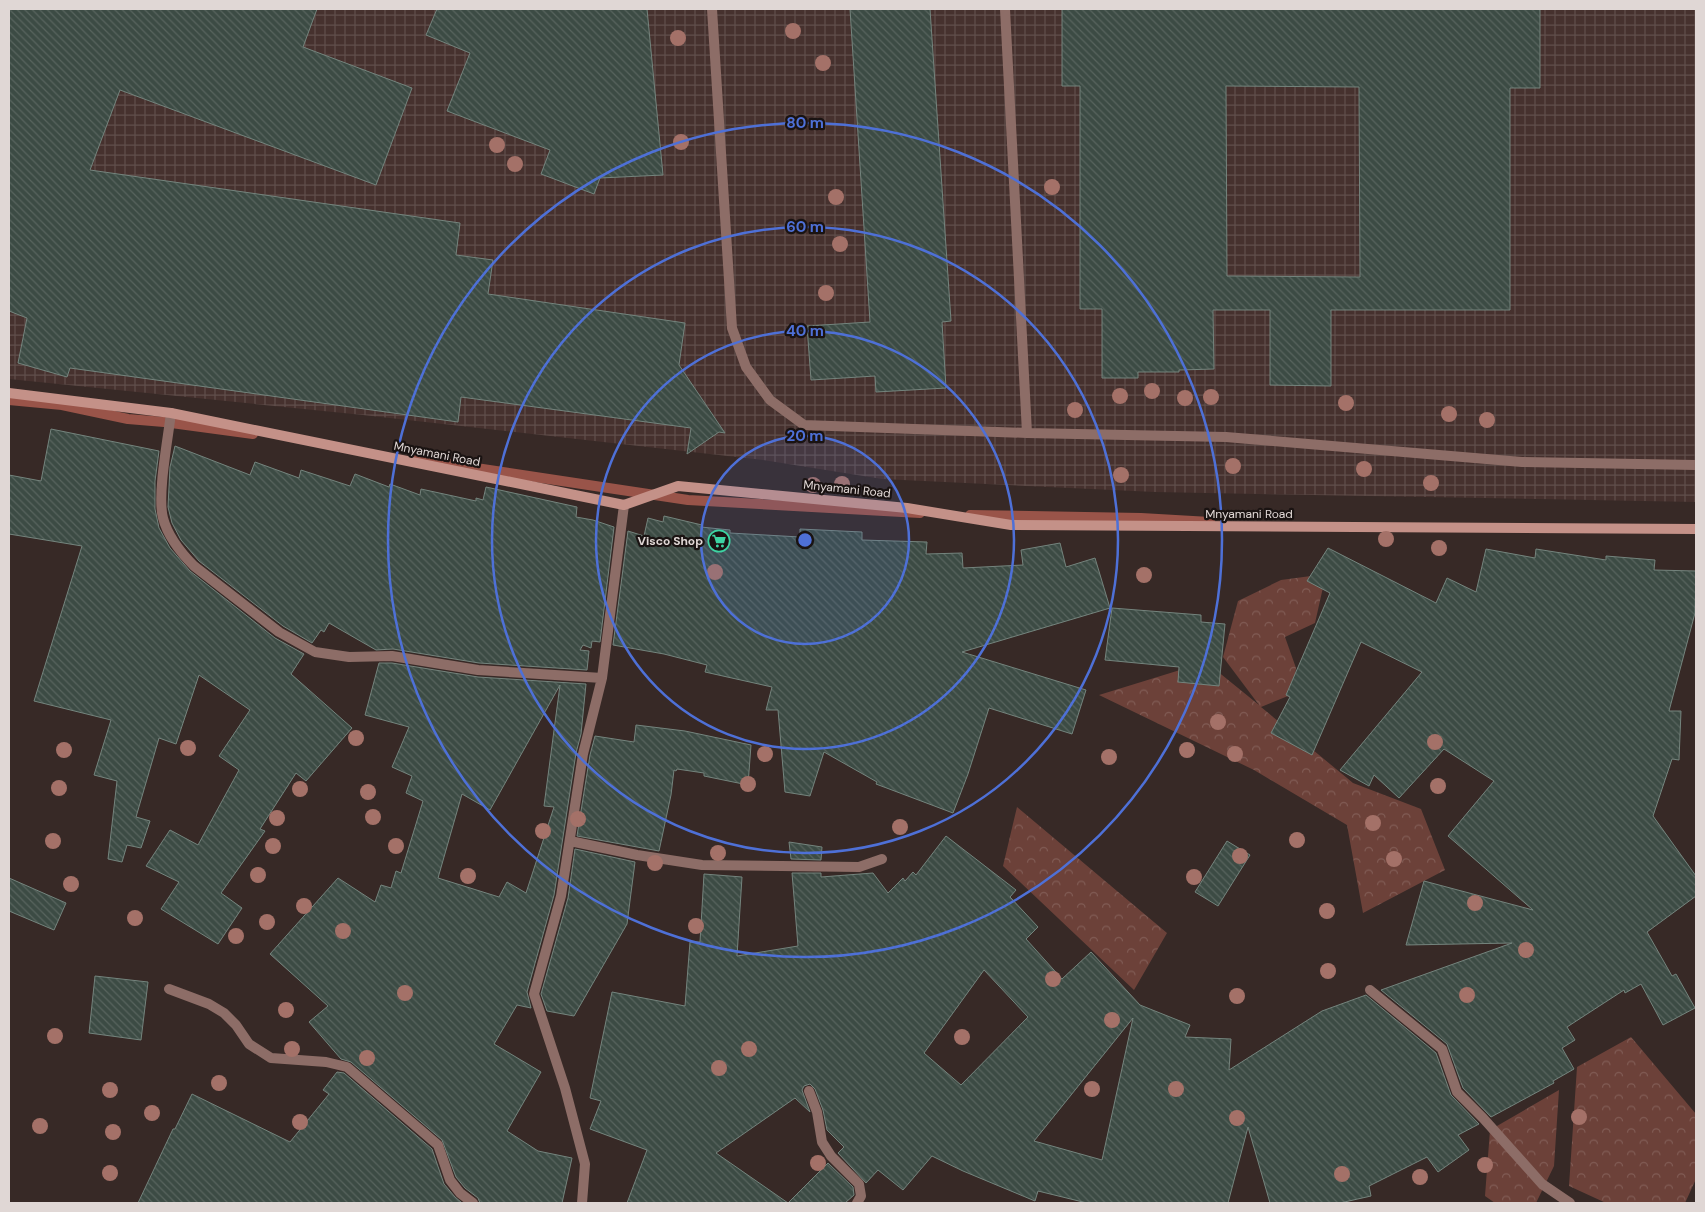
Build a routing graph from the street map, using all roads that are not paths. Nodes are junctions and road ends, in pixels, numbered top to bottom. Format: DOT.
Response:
graph roads {
  1 [pos="712,9"];
  2 [pos="1005,9"];
  3 [pos="9,394"];
  4 [pos="171,414"];
  5 [pos="1027,433"];
  6 [pos="1696,465"];
  7 [pos="624,505"];
  8 [pos="1696,529"];
  9 [pos="602,678"];
  10 [pos="570,841"];
  11 [pos="882,859"];
  12 [pos="169,989"];
  13 [pos="1370,990"];
  14 [pos="809,1091"];
  15 [pos="472,1203"];
  16 [pos="582,1203"];
  17 [pos="857,1203"];
  18 [pos="1570,1203"];
  1 -- 5 [label="street"];
  2 -- 5 [label="street"];
  3 -- 4 [label="street, Mnyamani Road"];
  4 -- 7 [label="street, Mnyamani Road"];
  4 -- 9 [label="street"];
  5 -- 6 [label="street"];
  7 -- 8 [label="street, Mnyamani Road"];
  7 -- 9 [label="street"];
  9 -- 10 [label="street"];
  10 -- 11 [label="street"];
  10 -- 16 [label="street"];
  12 -- 15 [label="street"];
  13 -- 18 [label="street"];
  14 -- 17 [label="street"];
}
